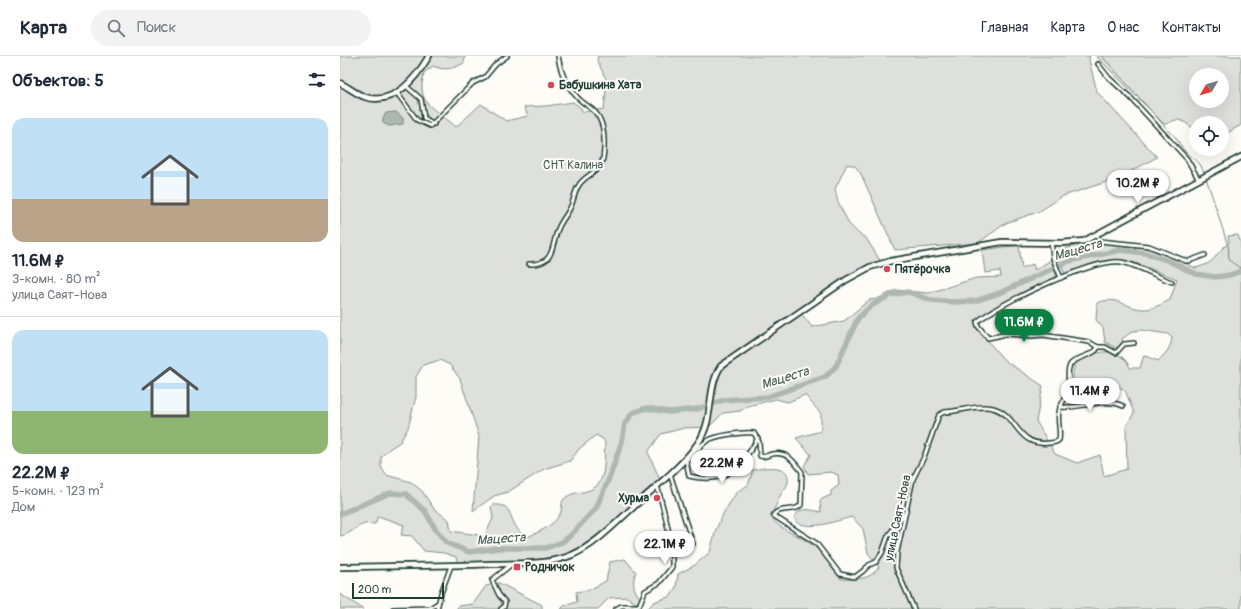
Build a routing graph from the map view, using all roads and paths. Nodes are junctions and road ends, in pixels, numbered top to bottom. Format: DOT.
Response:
graph roads {
  1 [pos="429,56"];
  2 [pos="507,56"];
  3 [pos="558,56"];
  4 [pos="1098,64"];
  5 [pos="340,83"];
  6 [pos="406,86"];
  7 [pos="397,93"];
  8 [pos="434,124"];
  9 [pos="1241,157"];
  10 [pos="1200,180"];
  11 [pos="1096,235"];
  12 [pos="1051,242"];
  13 [pos="1204,254"];
  14 [pos="529,264"];
  15 [pos="1061,278"];
  16 [pos="1172,282"];
  17 [pos="1134,343"];
  18 [pos="1098,347"];
  19 [pos="1123,406"];
  20 [pos="1060,407"];
  21 [pos="758,438"];
  22 [pos="686,460"];
  23 [pos="670,474"];
  24 [pos="658,486"];
  25 [pos="906,513"];
  26 [pos="693,544"];
  27 [pos="512,564"];
  28 [pos="451,566"];
  29 [pos="340,568"];
  30 [pos="438,603"];
  31 [pos="393,609"];
  32 [pos="437,609"];
  33 [pos="501,609"];
  34 [pos="616,609"];
  35 [pos="914,609"];
  1 -- 6 [label="street"];
  2 -- 8 [label="street"];
  3 -- 14 [label="street"];
  4 -- 10 [label="street"];
  5 -- 7 [label="street"];
  6 -- 7 [label="street"];
  6 -- 8 [label="street"];
  7 -- 8 [label="street"];
  9 -- 10 [label="street"];
  10 -- 11 [label="street"];
  11 -- 12 [label="street"];
  11 -- 13 [label="street"];
  12 -- 15 [label="street"];
  12 -- 22 [label="street"];
  15 -- 16 [label="street"];
  15 -- 18 [label="street"];
  17 -- 18 [label="street"];
  18 -- 20 [label="street, улица Саят-Нова"];
  19 -- 20 [label="street"];
  20 -- 25 [label="street, улица Саят-Нова"];
  21 -- 22 [label="street"];
  21 -- 22 [label="street"];
  21 -- 25 [label="street"];
  22 -- 23 [label="street"];
  23 -- 24 [label="street"];
  23 -- 26 [label="street"];
  24 -- 27 [label="street"];
  24 -- 34 [label="street"];
  25 -- 35 [label="street, улица Саят-Нова"];
  27 -- 28 [label="street"];
  27 -- 33 [label="street"];
  28 -- 29 [label="street"];
  28 -- 30 [label="street"];
  30 -- 31 [label="street"];
  30 -- 32 [label="street"];
}
